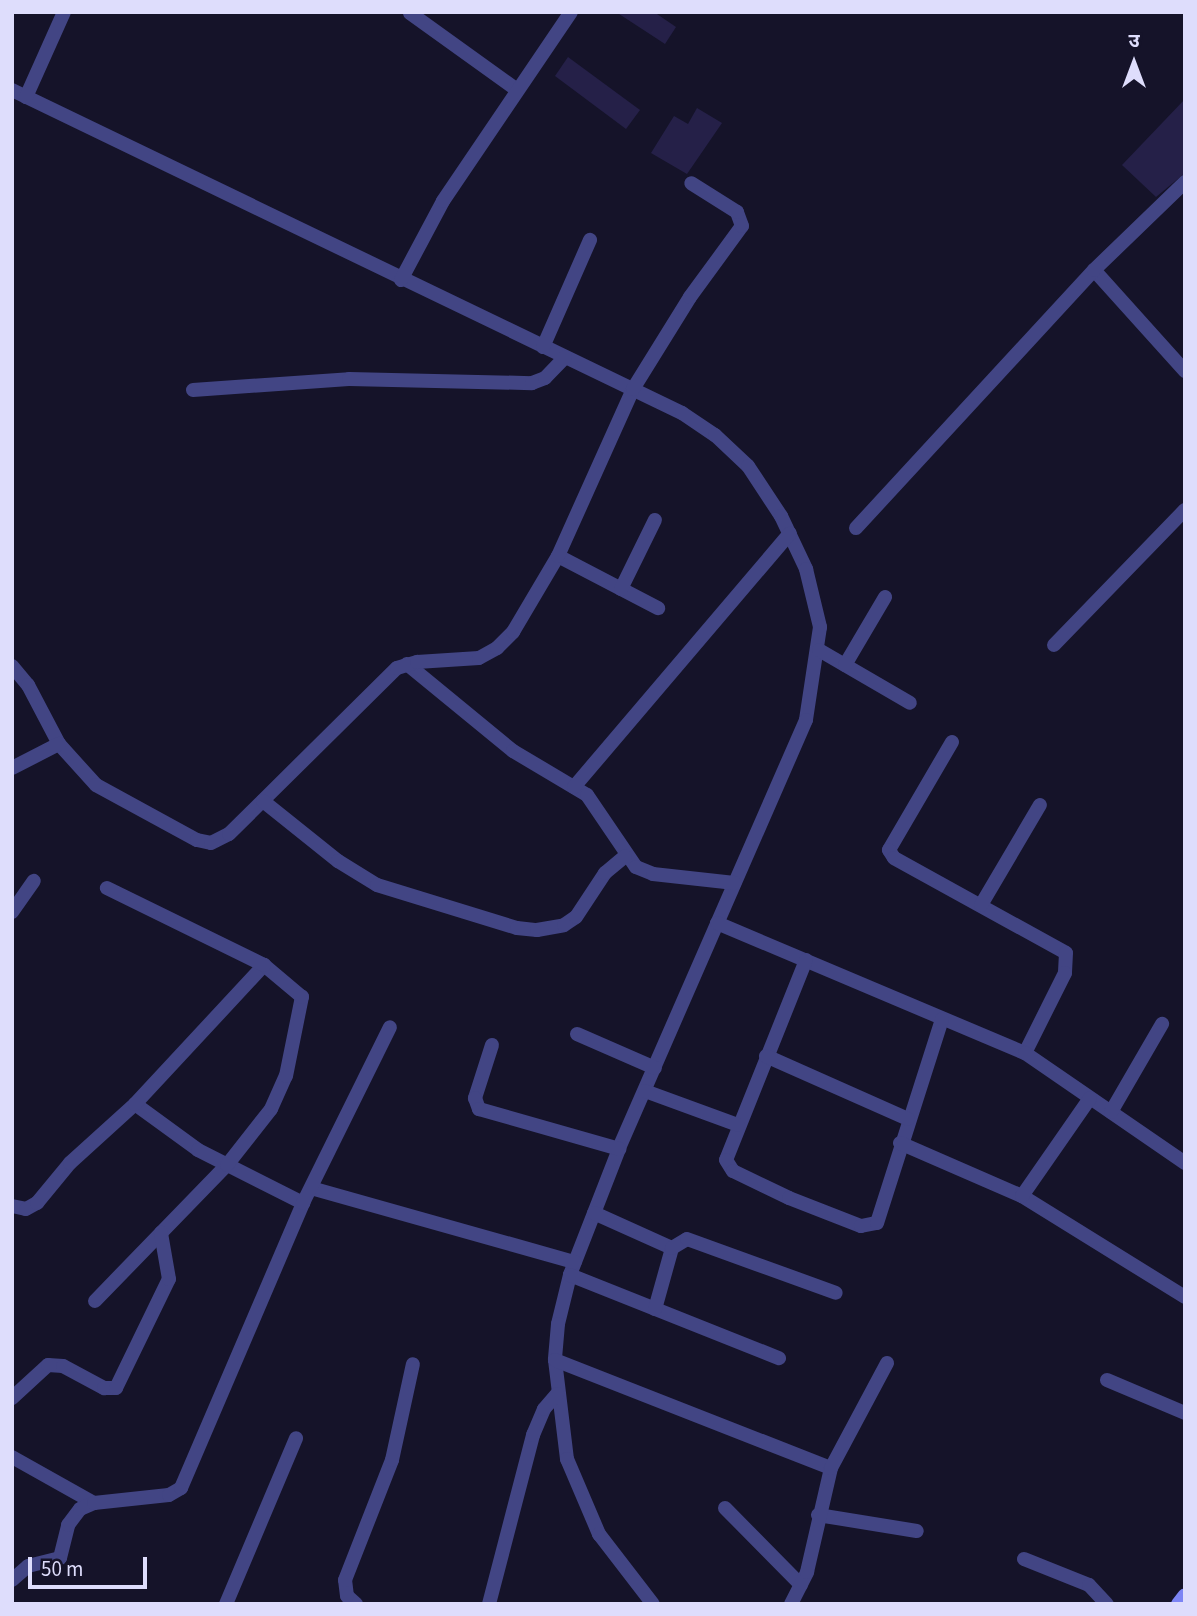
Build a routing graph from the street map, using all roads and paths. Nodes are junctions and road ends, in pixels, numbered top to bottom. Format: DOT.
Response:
graph roads {
  1 [pos="64,12"];
  2 [pos="571,12"];
  3 [pos="410,13"];
  4 [pos="12,90"];
  5 [pos="517,90"];
  6 [pos="26,97"];
  7 [pos="1185,182"];
  8 [pos="691,183"];
  9 [pos="590,240"];
  10 [pos="1094,270"];
  11 [pos="401,280"];
  12 [pos="543,347"];
  13 [pos="565,357"];
  14 [pos="1185,371"];
  15 [pos="633,389"];
  16 [pos="193,390"];
  17 [pos="1185,510"];
  18 [pos="655,520"];
  19 [pos="856,528"];
  20 [pos="790,533"];
  21 [pos="558,556"];
  22 [pos="621,589"];
  23 [pos="884,597"];
  24 [pos="658,608"];
  25 [pos="1054,645"];
  26 [pos="819,650"];
  27 [pos="407,664"];
  28 [pos="845,665"];
  29 [pos="12,666"];
  30 [pos="909,703"];
  31 [pos="952,741"];
  32 [pos="59,744"];
  33 [pos="12,768"];
  34 [pos="574,787"];
  35 [pos="262,801"];
  36 [pos="1040,805"];
  37 [pos="625,856"];
  38 [pos="34,881"];
  39 [pos="735,883"];
  40 [pos="107,888"];
  41 [pos="981,905"];
  42 [pos="12,912"];
  43 [pos="718,923"];
  44 [pos="806,960"];
  45 [pos="264,965"];
  46 [pos="942,1018"];
  47 [pos="1162,1024"];
  48 [pos="390,1027"];
  49 [pos="577,1034"];
  50 [pos="492,1045"];
  51 [pos="1025,1053"];
  52 [pos="766,1056"];
  53 [pos="655,1068"];
  54 [pos="645,1091"];
  55 [pos="1090,1098"];
  56 [pos="135,1104"];
  57 [pos="1111,1112"];
  58 [pos="908,1119"];
  59 [pos="738,1125"];
  60 [pos="900,1143"];
  61 [pos="619,1149"];
  62 [pos="1185,1163"];
  63 [pos="227,1165"];
  64 [pos="311,1188"];
  65 [pos="1022,1196"];
  66 [pos="303,1203"];
  67 [pos="12,1206"];
  68 [pos="594,1213"];
  69 [pos="161,1233"];
  70 [pos="672,1248"];
  71 [pos="572,1268"];
  72 [pos="836,1293"];
  73 [pos="1185,1297"];
  74 [pos="94,1301"];
  75 [pos="655,1309"];
  76 [pos="779,1358"];
  77 [pos="555,1360"];
  78 [pos="887,1363"];
  79 [pos="413,1364"];
  80 [pos="1107,1380"];
  81 [pos="557,1394"];
  82 [pos="12,1398"];
  83 [pos="1185,1413"];
  84 [pos="296,1438"];
  85 [pos="12,1457"];
  86 [pos="831,1468"];
  87 [pos="94,1503"];
  88 [pos="725,1507"];
  89 [pos="818,1515"];
  90 [pos="917,1531"];
  91 [pos="1024,1559"];
  92 [pos="12,1580"];
  93 [pos="801,1585"];
  94 [pos="1185,1595"];
  95 [pos="226,1604"];
  96 [pos="356,1604"];
  97 [pos="489,1604"];
  98 [pos="653,1604"];
  99 [pos="791,1604"];
  100 [pos="1107,1604"];
  101 [pos="1178,1604"];
  1 -- 6 [label="street"];
  2 -- 5 [label="street"];
  3 -- 5 [label="street"];
  4 -- 6 [label="street"];
  5 -- 11 [label="street"];
  6 -- 11 [label="street"];
  7 -- 10 [label="street"];
  8 -- 15 [label="street"];
  9 -- 12 [label="street"];
  10 -- 14 [label="street"];
  10 -- 19 [label="street"];
  11 -- 12 [label="street"];
  12 -- 13 [label="street"];
  13 -- 15 [label="street"];
  13 -- 16 [label="street"];
  15 -- 20 [label="street"];
  15 -- 21 [label="street"];
  17 -- 25 [label="street"];
  18 -- 22 [label="street"];
  20 -- 26 [label="street"];
  20 -- 34 [label="street"];
  21 -- 22 [label="street"];
  21 -- 27 [label="street"];
  22 -- 24 [label="street"];
  23 -- 28 [label="street"];
  26 -- 28 [label="street"];
  26 -- 39 [label="street"];
  27 -- 34 [label="street"];
  27 -- 35 [label="street"];
  28 -- 30 [label="street"];
  29 -- 32 [label="street"];
  31 -- 41 [label="street"];
  32 -- 33 [label="street"];
  32 -- 35 [label="street"];
  34 -- 37 [label="street"];
  35 -- 37 [label="street"];
  36 -- 41 [label="street"];
  37 -- 39 [label="street"];
  38 -- 42 [label="street"];
  39 -- 43 [label="street"];
  40 -- 45 [label="street"];
  41 -- 51 [label="street"];
  43 -- 44 [label="street"];
  43 -- 53 [label="street"];
  44 -- 46 [label="street"];
  44 -- 52 [label="street"];
  45 -- 56 [label="street"];
  45 -- 63 [label="street"];
  46 -- 51 [label="street"];
  46 -- 58 [label="street"];
  47 -- 57 [label="street"];
  48 -- 64 [label="street"];
  49 -- 53 [label="street"];
  50 -- 61 [label="street"];
  51 -- 55 [label="street"];
  52 -- 58 [label="street"];
  52 -- 59 [label="street"];
  53 -- 54 [label="street"];
  54 -- 59 [label="street"];
  54 -- 61 [label="street"];
  55 -- 57 [label="street"];
  55 -- 65 [label="street"];
  56 -- 63 [label="street"];
  56 -- 67 [label="street"];
  57 -- 62 [label="street"];
  58 -- 60 [label="street"];
  59 -- 60 [label="street"];
  60 -- 65 [label="street"];
  61 -- 68 [label="street"];
  63 -- 66 [label="street"];
  63 -- 69 [label="street"];
  64 -- 66 [label="street"];
  64 -- 71 [label="street"];
  65 -- 73 [label="street"];
  66 -- 87 [label="street"];
  68 -- 70 [label="street"];
  68 -- 71 [label="street"];
  69 -- 74 [label="street"];
  69 -- 82 [label="street"];
  70 -- 72 [label="street"];
  70 -- 75 [label="street"];
  71 -- 75 [label="street"];
  71 -- 77 [label="street"];
  75 -- 76 [label="street"];
  77 -- 81 [label="street"];
  77 -- 86 [label="street"];
  78 -- 86 [label="street"];
  79 -- 96 [label="street"];
  80 -- 83 [label="street"];
  81 -- 97 [label="street"];
  81 -- 98 [label="street"];
  84 -- 95 [label="street"];
  85 -- 87 [label="street"];
  86 -- 89 [label="street"];
  87 -- 92 [label="street"];
  88 -- 93 [label="street"];
  89 -- 90 [label="street"];
  89 -- 93 [label="street"];
  91 -- 100 [label="street"];
  93 -- 99 [label="street"];
  94 -- 101 [label="street"];
}
